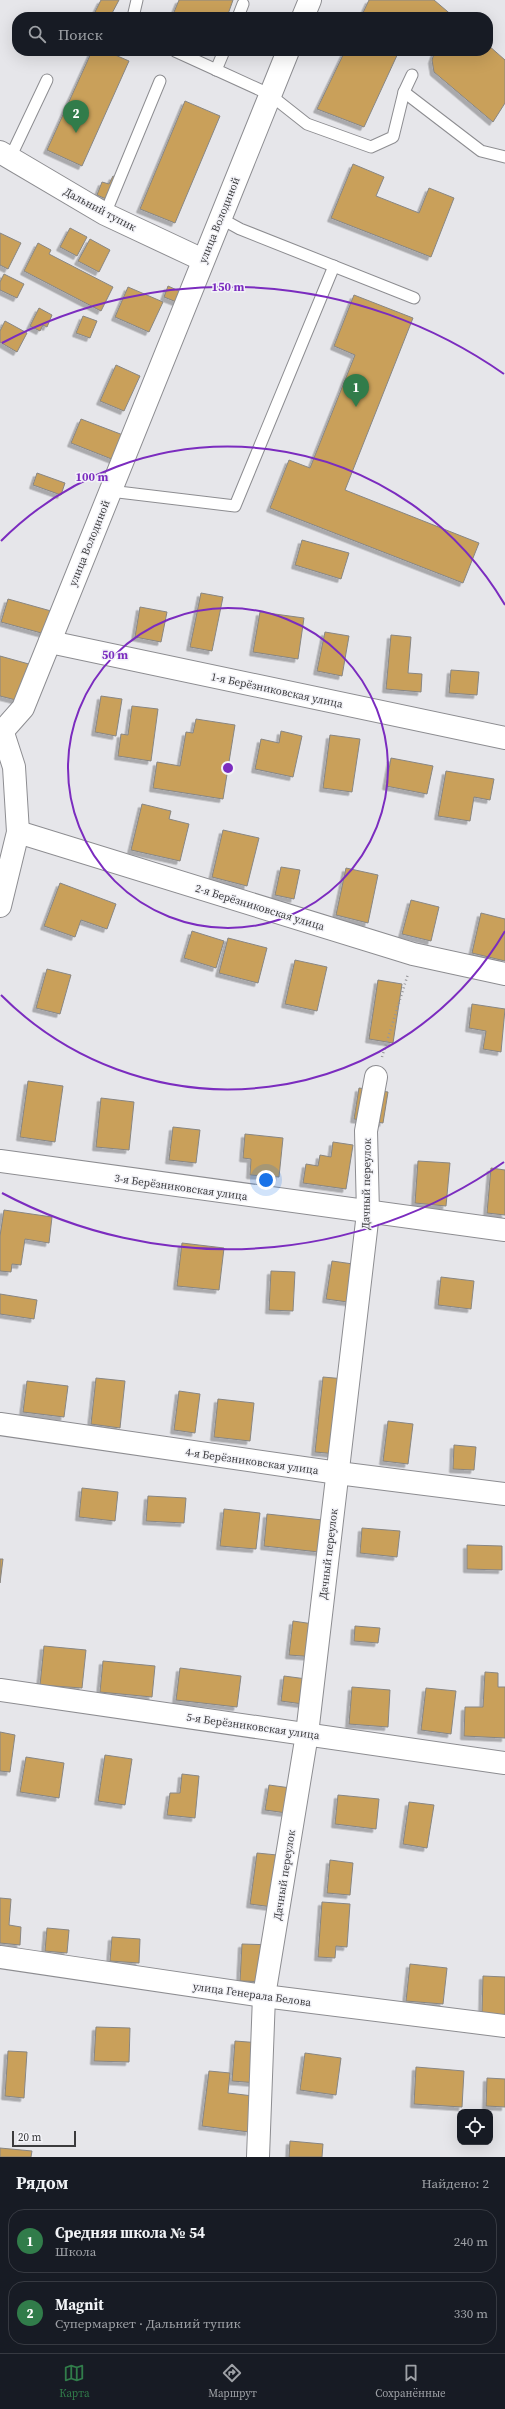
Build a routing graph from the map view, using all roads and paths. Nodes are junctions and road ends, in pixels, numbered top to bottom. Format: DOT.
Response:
graph roads {
  1 [pos="137,0"];
  2 [pos="310,0"];
  3 [pos="243,4"];
  4 [pos="134,12"];
  5 [pos="240,12"];
  6 [pos="305,12"];
  7 [pos="186,56"];
  8 [pos="222,56"];
  9 [pos="286,56"];
  10 [pos="216,70"];
  11 [pos="412,75"];
  12 [pos="47,80"];
  13 [pos="160,82"];
  14 [pos="404,92"];
  15 [pos="269,94"];
  16 [pos="5,155"];
  17 [pos="505,156"];
  18 [pos="105,214"];
  19 [pos="220,218"];
  20 [pos="203,260"];
  21 [pos="334,266"];
  22 [pos="414,298"];
  23 [pos="110,492"];
  24 [pos="50,642"];
  25 [pos="1,734"];
  26 [pos="505,738"];
  27 [pos="18,832"];
  28 [pos="0,906"];
  29 [pos="414,954"];
  30 [pos="505,974"];
  31 [pos="376,1077"];
  32 [pos="0,1162"];
  33 [pos="368,1213"];
  34 [pos="505,1230"];
  35 [pos="0,1424"];
  36 [pos="338,1473"];
  37 [pos="505,1494"];
  38 [pos="0,1690"];
  39 [pos="307,1734"];
  40 [pos="505,1763"];
  41 [pos="0,1957"];
  42 [pos="264,1996"];
  43 [pos="505,2026"];
  44 [pos="258,2157"];
  1 -- 4 [label="lane"];
  2 -- 6 [label="street"];
  3 -- 5 [label="lane"];
  7 -- 10 [label="lane"];
  8 -- 10 [label="lane"];
  9 -- 15 [label="street, улица Володиной"];
  10 -- 15 [label="lane"];
  11 -- 14 [label="lane"];
  12 -- 16 [label="lane"];
  13 -- 18 [label="lane"];
  14 -- 15 [label="lane"];
  14 -- 17 [label="lane"];
  15 -- 19 [label="street, улица Володиной"];
  16 -- 18 [label="street, Дальний тупик"];
  18 -- 20 [label="street, Дальний тупик"];
  19 -- 20 [label="street, улица Володиной"];
  19 -- 21 [label="lane"];
  20 -- 23 [label="street, улица Володиной"];
  21 -- 22 [label="lane"];
  21 -- 23 [label="lane"];
  23 -- 24 [label="street, улица Володиной"];
  24 -- 25 [label="street, улица Володиной"];
  24 -- 26 [label="street, 1-я Берёзниковская улица"];
  25 -- 27 [label="street, улица Володиной"];
  27 -- 28 [label="street, улица Володиной"];
  27 -- 29 [label="street, 2-я Берёзниковская улица"];
  29 -- 30 [label="street, 2-я Берёзниковская улица"];
  29 -- 31 [label="path"];
  31 -- 33 [label="street, Дачный переулок"];
  32 -- 33 [label="street, 3-я Берёзниковская улица"];
  33 -- 34 [label="street, 3-я Берёзниковская улица"];
  33 -- 36 [label="street, Дачный переулок"];
  35 -- 36 [label="street, 4-я Берёзниковская улица"];
  36 -- 37 [label="street, 4-я Берёзниковская улица"];
  36 -- 39 [label="street, Дачный переулок"];
  38 -- 39 [label="street, 5-я Берёзниковская улица"];
  39 -- 40 [label="street, 5-я Берёзниковская улица"];
  39 -- 42 [label="street, Дачный переулок"];
  41 -- 42 [label="street, улица Генерала Белова"];
  42 -- 43 [label="street, улица Генерала Белова"];
  42 -- 44 [label="street, Дачный переулок"];
}
